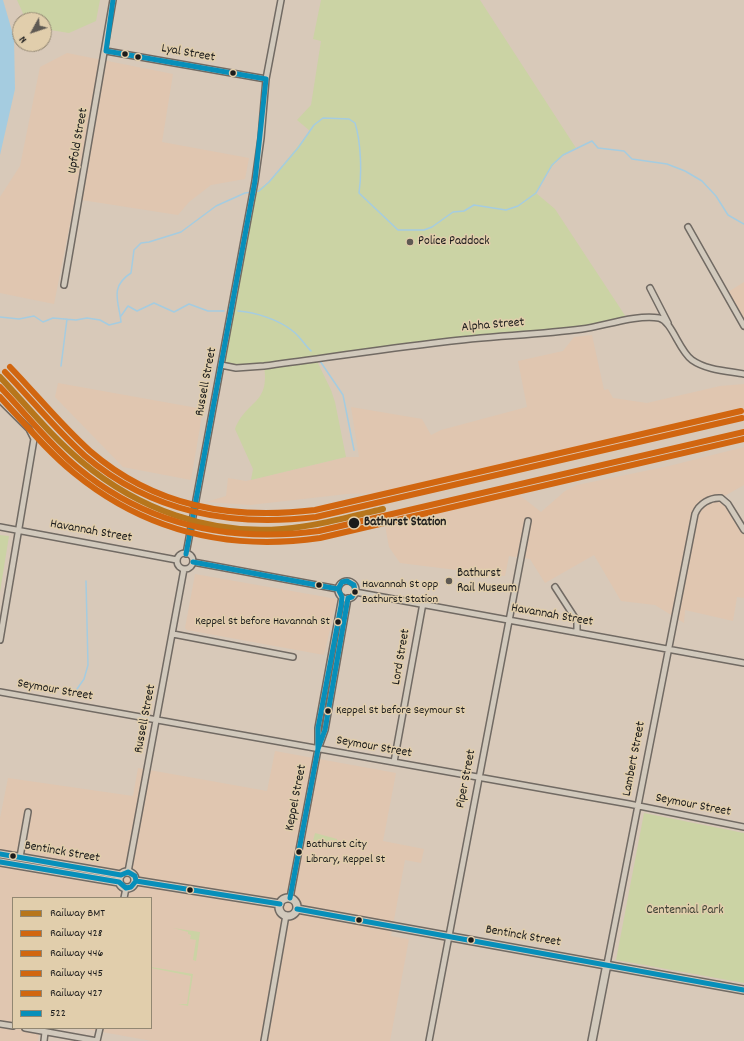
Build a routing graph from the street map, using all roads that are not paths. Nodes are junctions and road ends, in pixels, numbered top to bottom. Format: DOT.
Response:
graph roads {
  1 [pos="113,0"];
  2 [pos="281,0"];
  3 [pos="106,51"];
  4 [pos="266,79"];
  5 [pos="688,226"];
  6 [pos="64,285"];
  7 [pos="650,288"];
  8 [pos="668,324"];
  9 [pos="744,326"];
  10 [pos="221,365"];
  11 [pos="744,374"];
  12 [pos="0,400"];
  13 [pos="528,521"];
  14 [pos="0,527"];
  15 [pos="19,530"];
  16 [pos="744,530"];
  17 [pos="186,554"];
  18 [pos="177,560"];
  19 [pos="193,562"];
  20 [pos="184,569"];
  21 [pos="556,587"];
  22 [pos="338,589"];
  23 [pos="355,592"];
  24 [pos="342,597"];
  25 [pos="348,598"];
  26 [pos="423,603"];
  27 [pos="508,619"];
  28 [pos="577,632"];
  29 [pos="173,634"];
  30 [pos="334,638"];
  31 [pos="0,640"];
  32 [pos="342,640"];
  33 [pos="668,648"];
  34 [pos="293,657"];
  35 [pos="744,663"];
  36 [pos="0,692"];
  37 [pos="324,700"];
  38 [pos="330,701"];
  39 [pos="157,720"];
  40 [pos="318,749"];
  41 [pos="394,762"];
  42 [pos="478,777"];
  43 [pos="638,806"];
  44 [pos="28,812"];
  45 [pos="744,827"];
  46 [pos="0,854"];
  47 [pos="20,857"];
  48 [pos="0,862"];
  49 [pos="128,872"];
  50 [pos="121,875"];
  51 [pos="136,881"];
  52 [pos="119,882"];
  53 [pos="126,888"];
  54 [pos="124,897"];
  55 [pos="290,898"];
  56 [pos="280,904"];
  57 [pos="297,909"];
  58 [pos="286,916"];
  59 [pos="448,936"];
  60 [pos="607,964"];
  61 [pos="744,990"];
  62 [pos="0,1024"];
  63 [pos="12,1026"];
  64 [pos="30,1029"];
  65 [pos="100,1029"];
  66 [pos="45,1032"];
  67 [pos="44,1041"];
  68 [pos="98,1041"];
  69 [pos="264,1041"];
  70 [pos="429,1041"];
  71 [pos="592,1041"];
  1 -- 3 [label="street, Upfold Street"];
  2 -- 4 [label="street, Russell Street"];
  3 -- 4 [label="street, Lyal Street"];
  3 -- 6 [label="street, Upfold Street"];
  4 -- 10 [label="street, Russell Street"];
  5 -- 9 [label="street"];
  7 -- 8 [label="street"];
  8 -- 10 [label="street, Alpha Street"];
  8 -- 11 [label="street"];
  10 -- 17 [label="street, Russell Street"];
  12 -- 15 [label="street"];
  13 -- 27 [label="street, Piper Street"];
  14 -- 15 [label="street, Havannah Street"];
  15 -- 18 [label="street, Havannah Street"];
  15 -- 31 [label="street"];
  16 -- 33 [label="street, Lambert Street"];
  17 -- 18 [label="street"];
  17 -- 19 [label="street"];
  18 -- 20 [label="street"];
  19 -- 20 [label="street"];
  19 -- 22 [label="street"];
  20 -- 29 [label="street, Russell Street"];
  21 -- 28 [label="street"];
  22 -- 23 [label="street"];
  22 -- 24 [label="street"];
  23 -- 25 [label="street"];
  23 -- 26 [label="street, Havannah Street"];
  24 -- 25 [label="street"];
  24 -- 30 [label="street, Keppel Street"];
  25 -- 32 [label="street, Keppel Street"];
  26 -- 27 [label="street, Havannah Street"];
  26 -- 41 [label="street, Lord Street"];
  27 -- 28 [label="street, Havannah Street"];
  27 -- 42 [label="street, Piper Street"];
  28 -- 33 [label="street, Havannah Street"];
  29 -- 34 [label="street"];
  29 -- 39 [label="street, Russell Street"];
  30 -- 32 [label="street"];
  30 -- 37 [label="street, Keppel Street"];
  32 -- 38 [label="street, Keppel Street"];
  33 -- 35 [label="street, Havannah Street"];
  33 -- 43 [label="street, Lambert Street"];
  36 -- 39 [label="street, Seymour Street"];
  37 -- 38 [label="street"];
  37 -- 40 [label="street, Keppel Street"];
  38 -- 40 [label="street, Keppel Street"];
  39 -- 40 [label="street, Seymour Street"];
  39 -- 49 [label="street, Russell Street"];
  40 -- 41 [label="street, Seymour Street"];
  40 -- 55 [label="street, Keppel Street"];
  41 -- 42 [label="street, Seymour Street"];
  42 -- 43 [label="street, Seymour Street"];
  42 -- 59 [label="street, Piper Street"];
  43 -- 45 [label="street, Seymour Street"];
  43 -- 60 [label="street, Lambert Street"];
  44 -- 47 [label="street"];
  46 -- 47 [label="main road, Bentinck Street"];
  47 -- 50 [label="main road, Bentinck Street"];
  48 -- 52 [label="main road, Bentinck Street"];
  49 -- 50 [label="main road"];
  49 -- 51 [label="main road"];
  50 -- 52 [label="main road"];
  51 -- 53 [label="main road"];
  51 -- 56 [label="main road"];
  52 -- 53 [label="main road"];
  53 -- 54 [label="street"];
  55 -- 56 [label="main road"];
  55 -- 57 [label="main road"];
  56 -- 58 [label="main road"];
  57 -- 58 [label="main road"];
  57 -- 59 [label="main road, Bentinck Street"];
  58 -- 69 [label="street"];
  59 -- 60 [label="main road, Bentinck Street"];
  59 -- 70 [label="street, Piper Street"];
  60 -- 61 [label="main road, Bentinck Street"];
  60 -- 71 [label="main road, Lambert Street"];
  62 -- 63 [label="street"];
  64 -- 66 [label="street"];
  65 -- 68 [label="street"];
  66 -- 67 [label="street"];
  66 -- 68 [label="street"];
}
